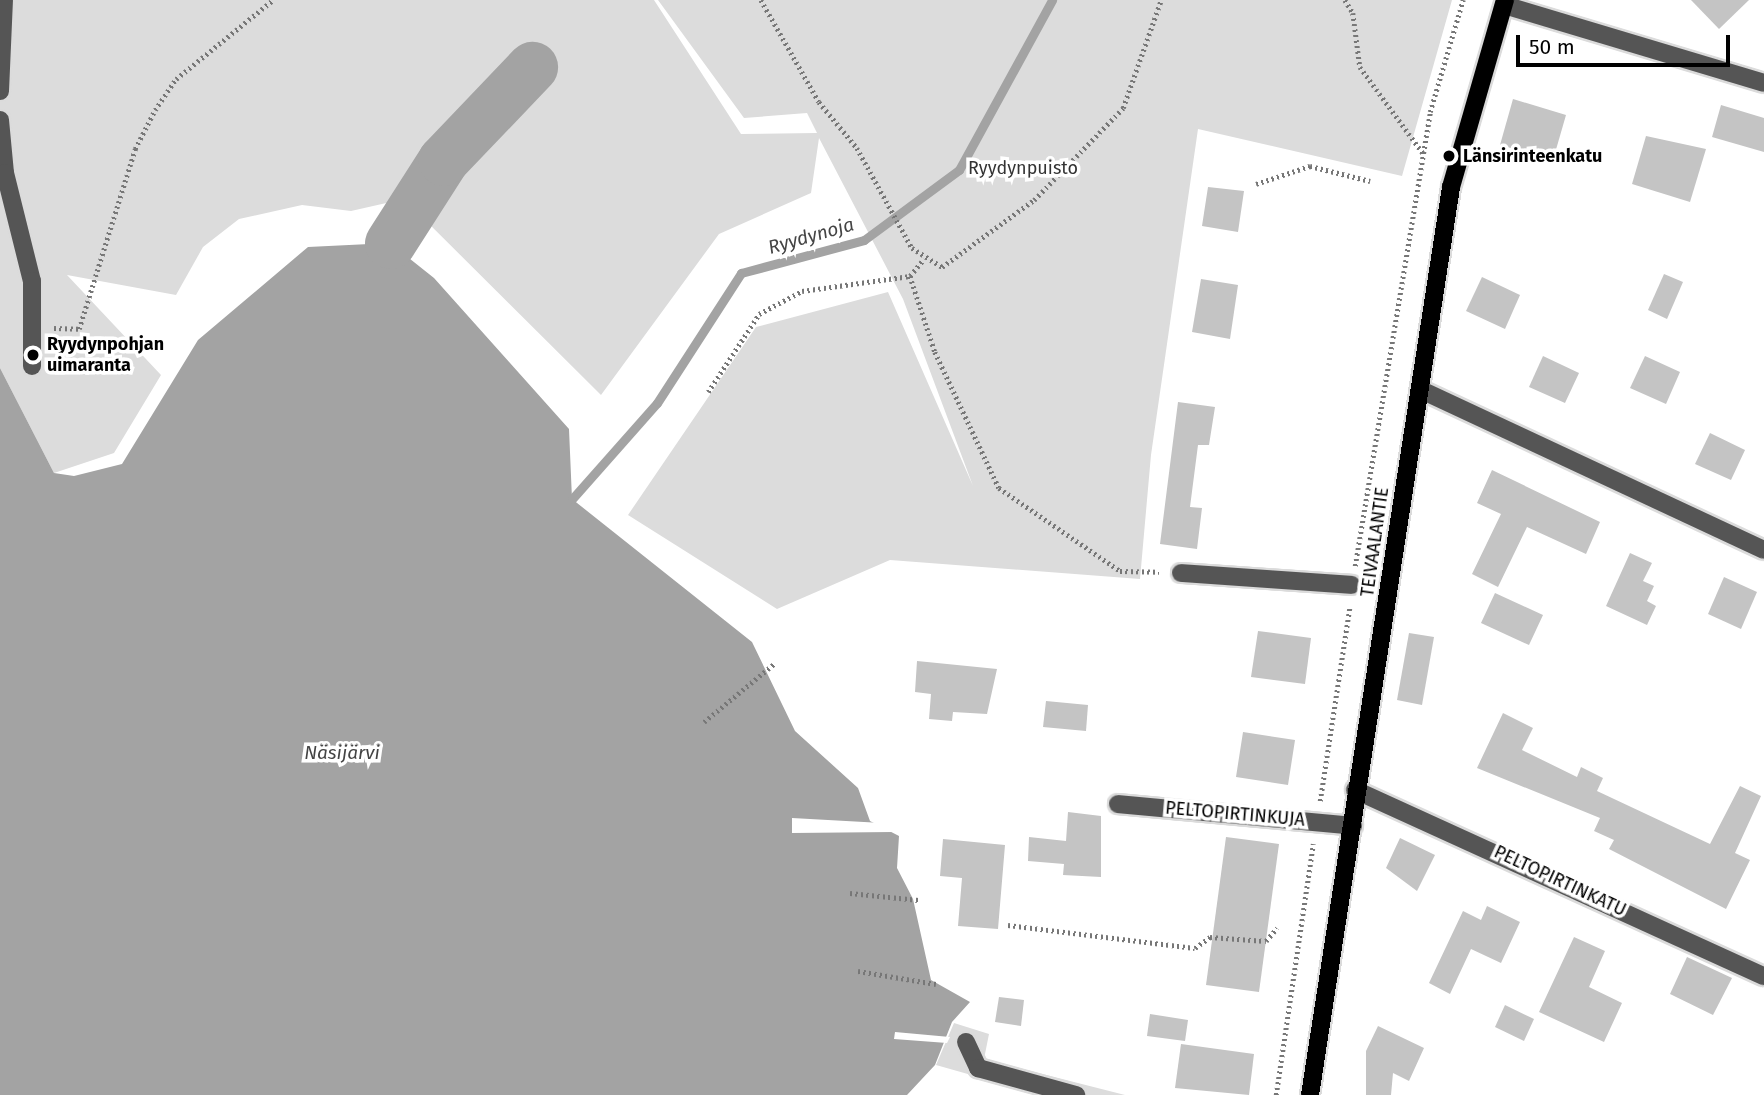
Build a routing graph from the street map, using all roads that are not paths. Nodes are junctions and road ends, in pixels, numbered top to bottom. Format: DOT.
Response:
graph roads {
  1 [pos="4,0"];
  2 [pos="1505,3"];
  3 [pos="1764,83"];
  4 [pos="0,91"];
  5 [pos="0,120"];
  6 [pos="33,366"];
  7 [pos="1420,390"];
  8 [pos="1764,550"];
  9 [pos="1181,573"];
  10 [pos="1352,585"];
  11 [pos="1355,790"];
  12 [pos="1118,804"];
  13 [pos="1353,826"];
  14 [pos="1764,976"];
  15 [pos="966,1042"];
  16 [pos="1076,1095"];
  17 [pos="1310,1095"];
  1 -- 4 [label="street"];
  2 -- 3 [label="street"];
  2 -- 7 [label="main road, TEIVAALANTIE"];
  5 -- 6 [label="street"];
  7 -- 8 [label="street"];
  7 -- 11 [label="main road, TEIVAALANTIE"];
  9 -- 10 [label="street"];
  11 -- 13 [label="main road, TEIVAALANTIE"];
  11 -- 14 [label="street, PELTOPIRTINKATU"];
  12 -- 13 [label="street, PELTOPIRTINKUJA"];
  13 -- 17 [label="main road, TEIVAALANTIE"];
  15 -- 16 [label="street"];
}
